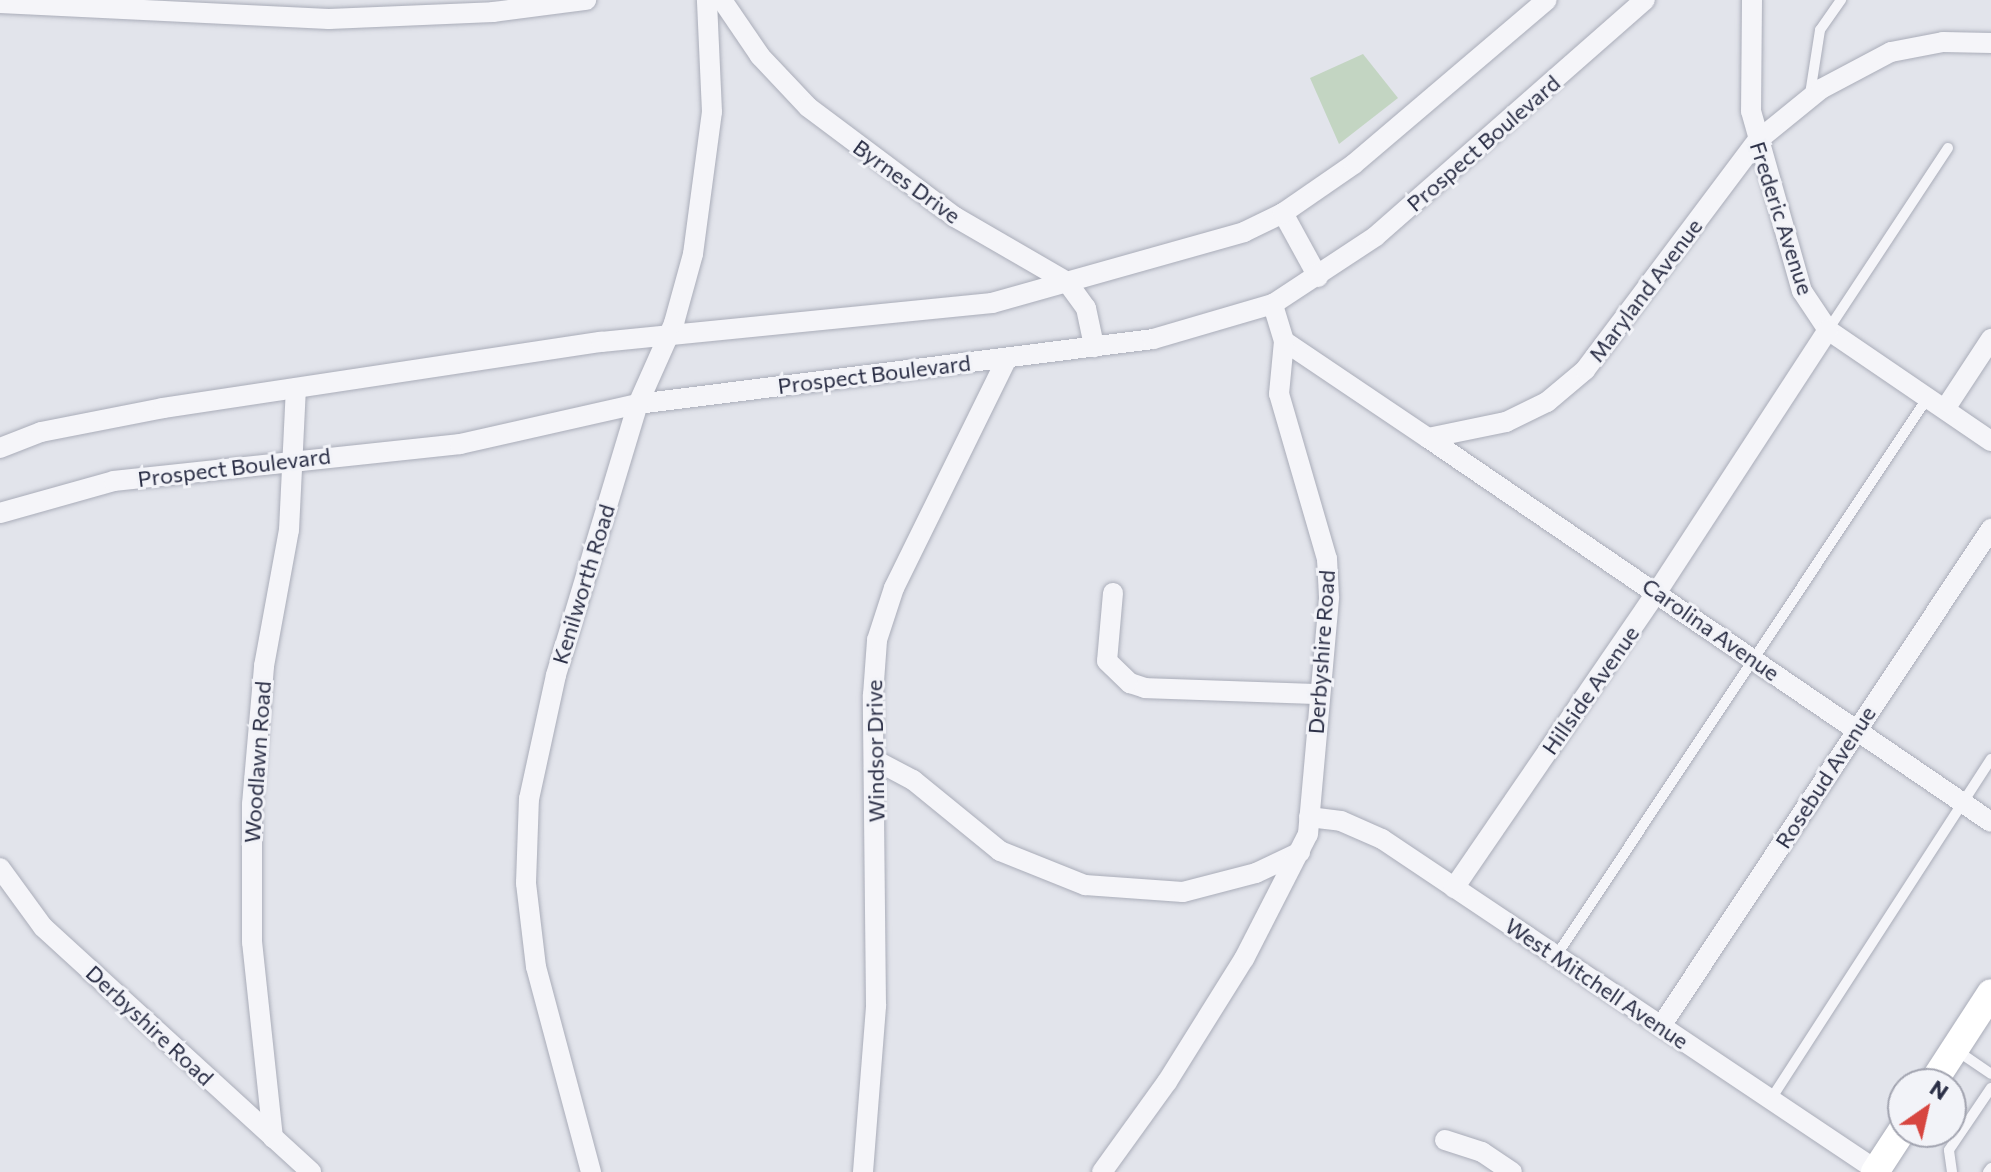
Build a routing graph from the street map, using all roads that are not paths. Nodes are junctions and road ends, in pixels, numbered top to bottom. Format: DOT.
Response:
graph roads {
  1 [pos="586,0"];
  2 [pos="707,0"];
  3 [pos="722,0"];
  4 [pos="1547,0"];
  5 [pos="1645,0"];
  6 [pos="1752,0"];
  7 [pos="1841,0"];
  8 [pos="0,3"];
  9 [pos="1991,43"];
  10 [pos="1809,100"];
  11 [pos="1757,141"];
  12 [pos="1948,148"];
  13 [pos="1283,213"];
  14 [pos="1318,277"];
  15 [pos="1067,282"];
  16 [pos="1273,304"];
  17 [pos="1828,330"];
  18 [pos="668,335"];
  19 [pos="1991,339"];
  20 [pos="1284,341"];
  21 [pos="1094,347"];
  22 [pos="1007,358"];
  23 [pos="296,388"];
  24 [pos="1928,397"];
  25 [pos="638,404"];
  26 [pos="1945,409"];
  27 [pos="1428,438"];
  28 [pos="1991,441"];
  29 [pos="0,448"];
  30 [pos="295,458"];
  31 [pos="0,513"];
  32 [pos="1991,529"];
  33 [pos="1657,592"];
  34 [pos="1113,593"];
  35 [pos="1753,658"];
  36 [pos="1320,694"];
  37 [pos="1855,729"];
  38 [pos="1991,759"];
  39 [pos="875,760"];
  40 [pos="1962,802"];
  41 [pos="1309,817"];
  42 [pos="1991,822"];
  43 [pos="1300,852"];
  44 [pos="0,868"];
  45 [pos="1454,888"];
  46 [pos="1556,956"];
  47 [pos="1991,993"];
  48 [pos="1661,1026"];
  49 [pos="1955,1049"];
  50 [pos="1943,1068"];
  51 [pos="1991,1074"];
  52 [pos="1991,1088"];
  53 [pos="1771,1099"];
  54 [pos="273,1138"];
  55 [pos="1445,1140"];
  56 [pos="1891,1148"];
  57 [pos="1877,1171"];
  58 [pos="311,1172"];
  59 [pos="591,1172"];
  60 [pos="863,1172"];
  61 [pos="1102,1172"];
  62 [pos="1512,1172"];
  63 [pos="1952,1172"];
  1 -- 8 [label="street"];
  2 -- 18 [label="street, Kenilworth Road"];
  3 -- 15 [label="street, Byrnes Drive"];
  4 -- 13 [label="street"];
  5 -- 14 [label="street, Prospect Boulevard"];
  6 -- 11 [label="street, Frederic Avenue"];
  7 -- 10 [label="lane"];
  9 -- 10 [label="street, Maryland Avenue"];
  10 -- 11 [label="street, Maryland Avenue"];
  11 -- 17 [label="street, Frederic Avenue"];
  11 -- 27 [label="street, Maryland Avenue"];
  12 -- 17 [label="lane"];
  13 -- 14 [label="street"];
  13 -- 15 [label="street"];
  14 -- 16 [label="street, Prospect Boulevard"];
  15 -- 18 [label="street"];
  15 -- 21 [label="street, Byrnes Drive"];
  16 -- 20 [label="street, Derbyshire Road"];
  16 -- 21 [label="street, Prospect Boulevard"];
  17 -- 24 [label="street, Frederic Avenue"];
  17 -- 33 [label="street, Hillside Avenue"];
  18 -- 23 [label="street"];
  18 -- 25 [label="street, Kenilworth Road"];
  19 -- 26 [label="street"];
  20 -- 27 [label="street"];
  20 -- 36 [label="street, Derbyshire Road"];
  21 -- 22 [label="street, Prospect Boulevard"];
  22 -- 25 [label="street, Prospect Boulevard"];
  22 -- 39 [label="street, Windsor Drive"];
  23 -- 29 [label="street"];
  23 -- 30 [label="street, Woodlawn Road"];
  24 -- 26 [label="street, Frederic Avenue"];
  24 -- 35 [label="lane"];
  25 -- 30 [label="street, Prospect Boulevard"];
  25 -- 59 [label="street, Kenilworth Road"];
  26 -- 28 [label="street, Frederic Avenue"];
  27 -- 33 [label="street, Carolina Avenue"];
  30 -- 31 [label="street, Prospect Boulevard"];
  30 -- 54 [label="street, Woodlawn Road"];
  32 -- 37 [label="street, Rosebud Avenue"];
  33 -- 35 [label="street, Carolina Avenue"];
  33 -- 45 [label="street, Hillside Avenue"];
  34 -- 36 [label="street"];
  35 -- 37 [label="street, Carolina Avenue"];
  35 -- 46 [label="lane"];
  36 -- 41 [label="street, Derbyshire Road"];
  37 -- 40 [label="street, Carolina Avenue"];
  37 -- 48 [label="street, Rosebud Avenue"];
  38 -- 40 [label="lane"];
  39 -- 43 [label="street"];
  39 -- 60 [label="street, Windsor Drive"];
  40 -- 42 [label="street, Carolina Avenue"];
  40 -- 53 [label="lane"];
  41 -- 43 [label="street, Derbyshire Road"];
  41 -- 45 [label="street, West Mitchell Avenue"];
  43 -- 61 [label="street"];
  44 -- 54 [label="street, Derbyshire Road"];
  45 -- 46 [label="street, West Mitchell Avenue"];
  46 -- 48 [label="street, West Mitchell Avenue"];
  47 -- 49 [label="main road"];
  48 -- 53 [label="street, West Mitchell Avenue"];
  49 -- 50 [label="main road"];
  49 -- 51 [label="lane"];
  52 -- 63 [label="lane"];
  53 -- 57 [label="street, West Mitchell Avenue"];
  54 -- 58 [label="street, Derbyshire Road"];
  55 -- 62 [label="street"];
  56 -- 57 [label="main road"];
}
